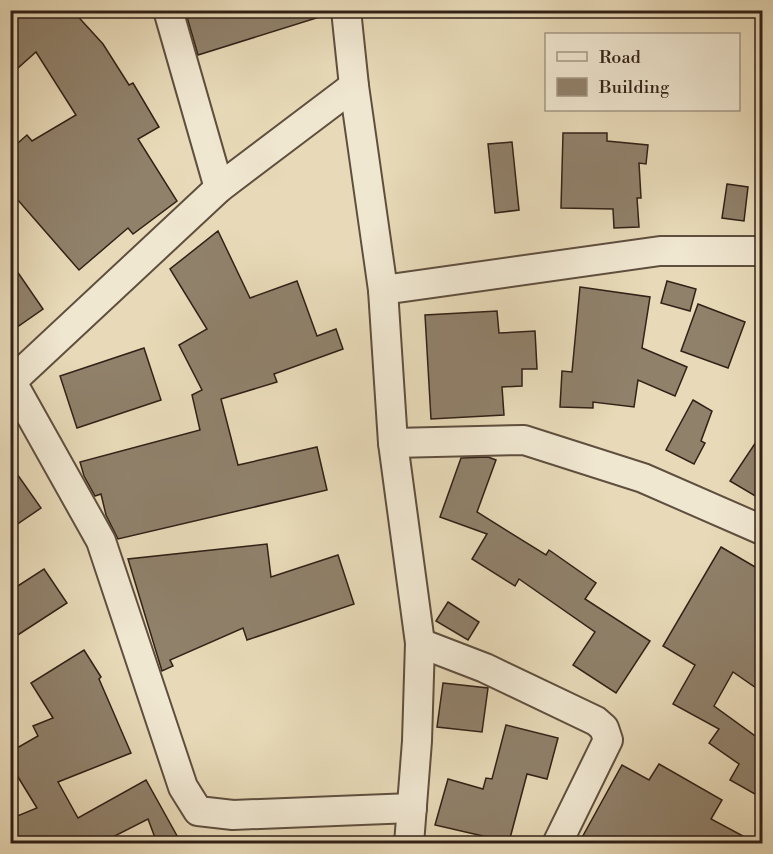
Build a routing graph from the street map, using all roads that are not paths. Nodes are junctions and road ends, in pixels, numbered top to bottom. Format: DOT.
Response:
graph roads {
  1 [pos="168,10"];
  2 [pos="346,10"];
  3 [pos="354,86"];
  4 [pos="219,188"];
  5 [pos="762,250"];
  6 [pos="383,290"];
  7 [pos="11,383"];
  8 [pos="393,443"];
  9 [pos="762,530"];
  10 [pos="420,643"];
  11 [pos="412,808"];
  12 [pos="409,843"];
  13 [pos="557,843"];
  1 -- 4 [label="street"];
  2 -- 3 [label="street"];
  3 -- 4 [label="street"];
  3 -- 6 [label="street"];
  4 -- 7 [label="street"];
  5 -- 6 [label="street"];
  6 -- 8 [label="street"];
  7 -- 11 [label="street"];
  8 -- 9 [label="street"];
  8 -- 10 [label="street"];
  10 -- 11 [label="street"];
  10 -- 13 [label="street"];
  11 -- 12 [label="street"];
}
